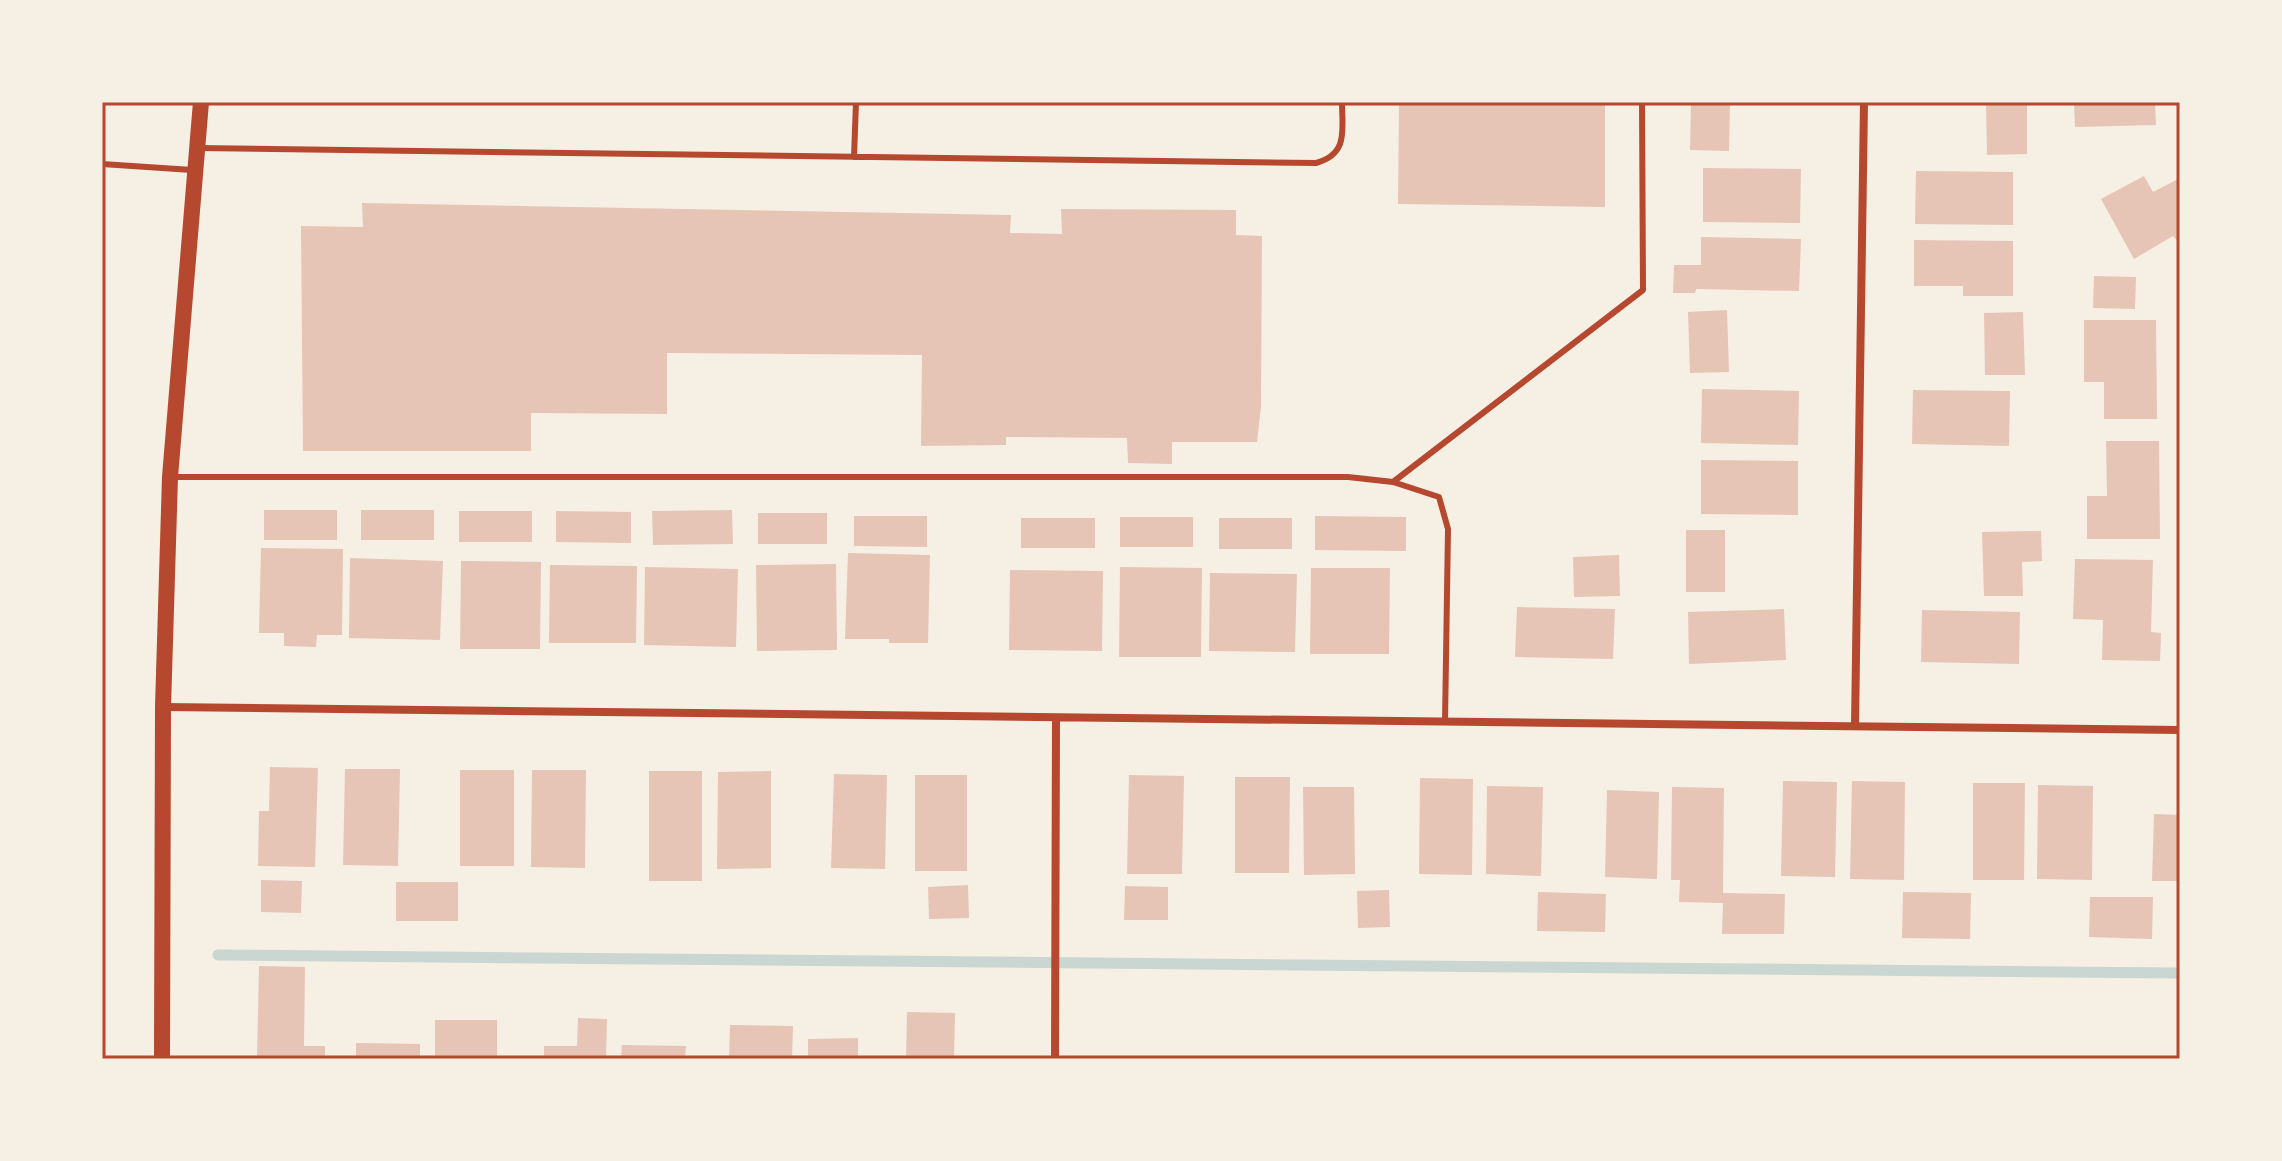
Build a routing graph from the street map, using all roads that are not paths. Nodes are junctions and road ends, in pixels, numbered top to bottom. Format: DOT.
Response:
graph roads {
  1 [pos="201,102"];
  2 [pos="856,102"];
  3 [pos="1342,102"];
  4 [pos="1642,102"];
  5 [pos="1864,102"];
  6 [pos="198,148"];
  7 [pos="854,157"];
  8 [pos="102,164"];
  9 [pos="196,170"];
  10 [pos="170,477"];
  11 [pos="1393,482"];
  12 [pos="163,707"];
  13 [pos="1056,718"];
  14 [pos="1445,722"];
  15 [pos="1855,725"];
  16 [pos="2180,730"];
  17 [pos="162,1059"];
  18 [pos="1055,1059"];
  1 -- 6 [label="main road"];
  2 -- 7 [label="lane"];
  3 -- 7 [label="lane"];
  4 -- 11 [label="lane"];
  5 -- 15 [label="street"];
  6 -- 7 [label="lane"];
  6 -- 9 [label="main road"];
  8 -- 9 [label="lane"];
  9 -- 10 [label="main road"];
  10 -- 11 [label="lane"];
  10 -- 12 [label="main road"];
  11 -- 14 [label="lane"];
  12 -- 13 [label="street"];
  12 -- 17 [label="main road"];
  13 -- 14 [label="street"];
  13 -- 18 [label="street"];
  14 -- 15 [label="street"];
  15 -- 16 [label="street"];
}
